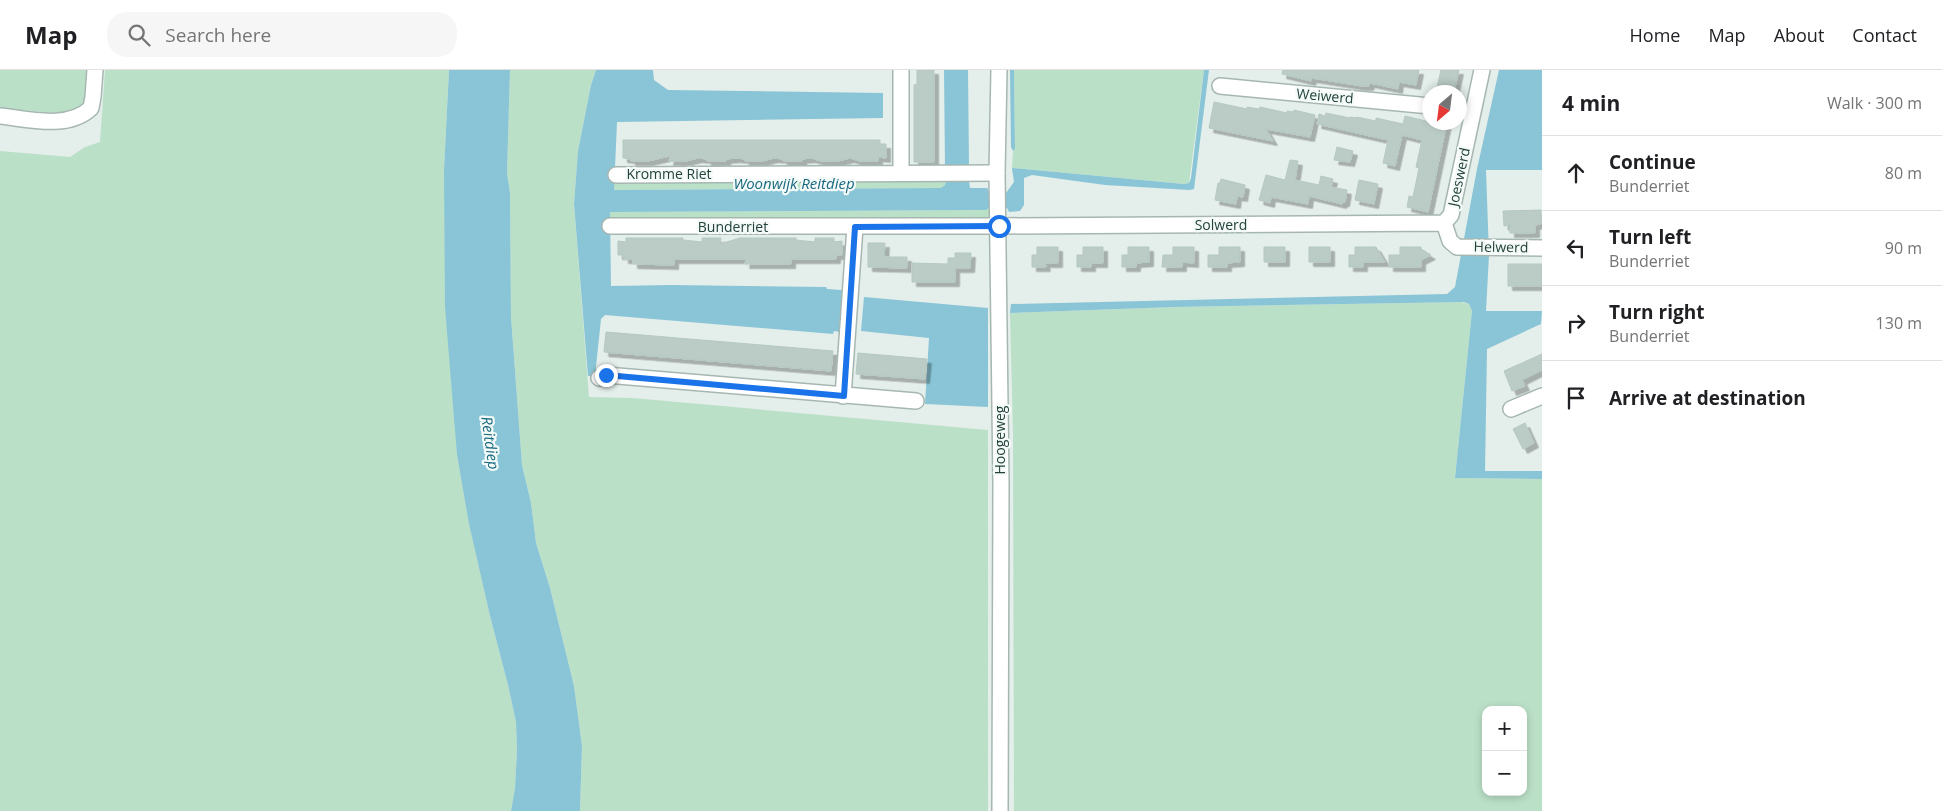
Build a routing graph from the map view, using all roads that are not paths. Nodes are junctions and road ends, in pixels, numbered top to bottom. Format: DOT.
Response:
graph roads {
  1 [pos="95,70"];
  2 [pos="901,70"];
  3 [pos="999,70"];
  4 [pos="1482,70"];
  5 [pos="1220,86"];
  6 [pos="1422,105"];
  7 [pos="1467,108"];
  8 [pos="0,116"];
  9 [pos="1463,130"];
  10 [pos="901,173"];
  11 [pos="616,175"];
  12 [pos="997,179"];
  13 [pos="998,220"];
  14 [pos="1444,223"];
  15 [pos="610,226"];
  16 [pos="855,227"];
  17 [pos="1542,248"];
  18 [pos="599,378"];
  19 [pos="844,396"];
  20 [pos="1542,396"];
  21 [pos="916,401"];
  22 [pos="1511,409"];
  23 [pos="1000,811"];
  1 -- 8 [label="street"];
  2 -- 10 [label="street"];
  3 -- 12 [label="street, Hoogeweg"];
  4 -- 7 [label="street, Joeswerd"];
  5 -- 6 [label="street, Weiwerd"];
  9 -- 14 [label="street, Joeswerd"];
  10 -- 11 [label="street, Kromme Riet"];
  10 -- 12 [label="street, Kromme Riet"];
  12 -- 13 [label="street, Hoogeweg"];
  13 -- 14 [label="street, Solwerd"];
  13 -- 16 [label="street, Bunderriet"];
  13 -- 23 [label="street, Hoogeweg"];
  14 -- 17 [label="street, Helwerd"];
  15 -- 16 [label="street, Bunderriet"];
  16 -- 19 [label="street"];
  18 -- 19 [label="street"];
  19 -- 21 [label="street"];
  20 -- 22 [label="street"];
}
